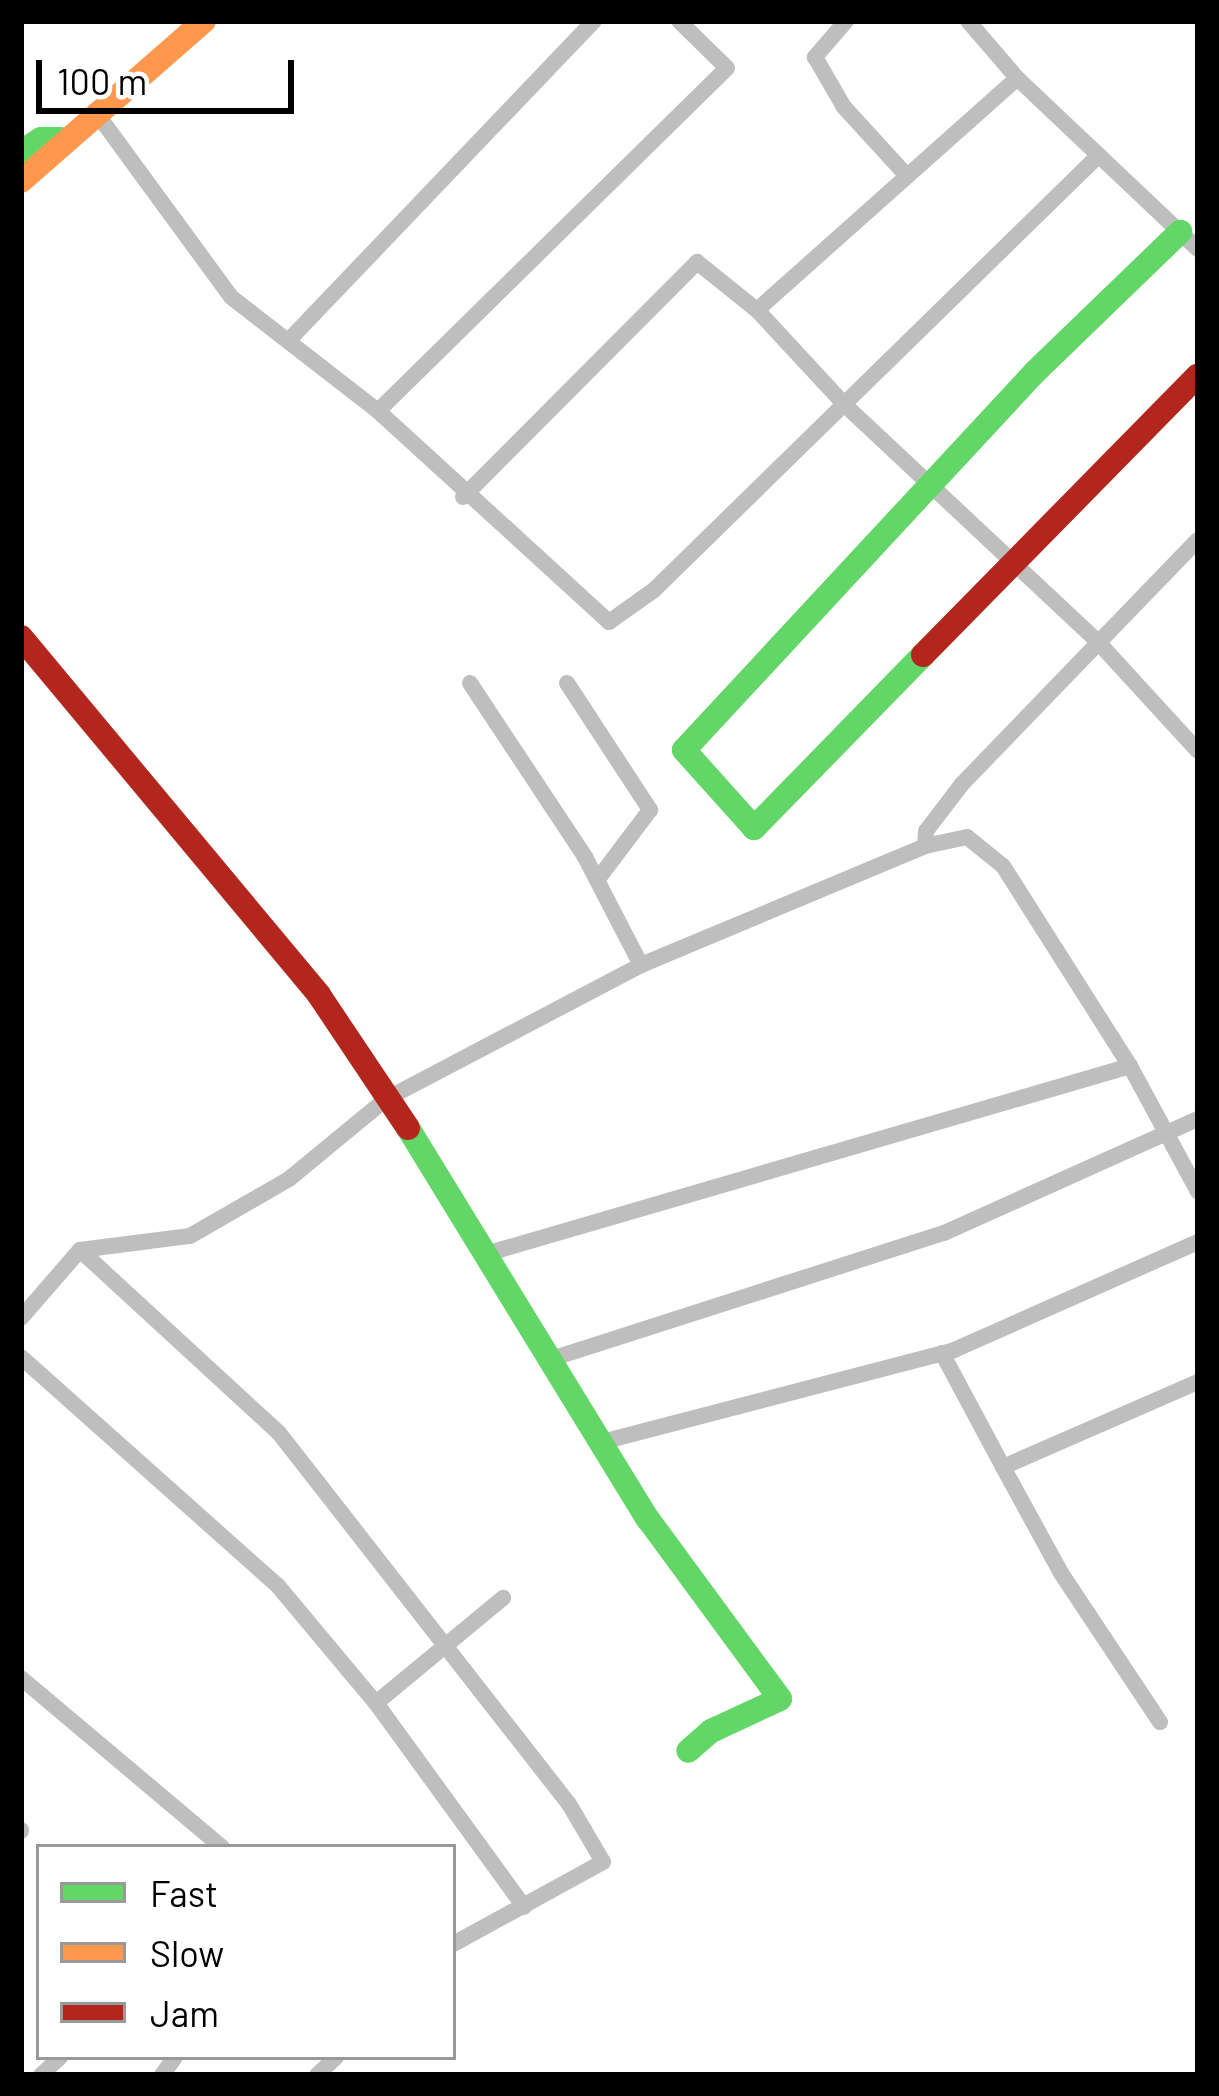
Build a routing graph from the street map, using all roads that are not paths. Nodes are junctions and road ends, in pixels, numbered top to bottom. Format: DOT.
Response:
graph roads {
  1 [pos="203,21"];
  2 [pos="594,21"];
  3 [pos="680,21"];
  4 [pos="846,21"];
  5 [pos="968,21"];
  6 [pos="1017,78"];
  7 [pos="95,111"];
  8 [pos="61,139"];
  9 [pos="21,152"];
  10 [pos="1099,155"];
  11 [pos="907,176"];
  12 [pos="21,181"];
  13 [pos="1189,240"];
  14 [pos="757,310"];
  15 [pos="290,339"];
  16 [pos="1198,375"];
  17 [pos="846,406"];
  18 [pos="378,412"];
  19 [pos="929,486"];
  20 [pos="463,497"];
  21 [pos="1198,540"];
  22 [pos="1014,566"];
  23 [pos="21,637"];
  24 [pos="1098,642"];
  25 [pos="470,683"];
  26 [pos="567,683"];
  27 [pos="1198,751"];
  28 [pos="926,845"];
  29 [pos="598,879"];
  30 [pos="641,965"];
  31 [pos="1130,1066"];
  32 [pos="386,1100"];
  33 [pos="1198,1119"];
  34 [pos="1164,1133"];
  35 [pos="1198,1192"];
  36 [pos="1198,1242"];
  37 [pos="80,1250"];
  38 [pos="489,1253"];
  39 [pos="21,1318"];
  40 [pos="942,1353"];
  41 [pos="21,1357"];
  42 [pos="551,1359"];
  43 [pos="1198,1382"];
  44 [pos="602,1442"];
  45 [pos="1003,1467"];
  46 [pos="503,1598"];
  47 [pos="446,1641"];
  48 [pos="21,1678"];
  49 [pos="376,1703"];
  50 [pos="1160,1722"];
  51 [pos="688,1751"];
  52 [pos="218,1844"];
  53 [pos="524,1907"];
  54 [pos="456,1942"];
  1 -- 7 [label="street"];
  2 -- 15 [label="street"];
  3 -- 18 [label="street"];
  4 -- 11 [label="street"];
  5 -- 6 [label="street"];
  6 -- 10 [label="street"];
  6 -- 11 [label="street"];
  7 -- 8 [label="street"];
  7 -- 15 [label="street"];
  8 -- 9 [label="street"];
  8 -- 12 [label="street"];
  10 -- 13 [label="street"];
  10 -- 17 [label="street"];
  11 -- 14 [label="street"];
  13 -- 19 [label="street"];
  14 -- 17 [label="street"];
  14 -- 20 [label="street"];
  15 -- 18 [label="street"];
  16 -- 22 [label="street"];
  17 -- 19 [label="street"];
  17 -- 20 [label="street"];
  18 -- 20 [label="street"];
  19 -- 22 [label="street"];
  19 -- 22 [label="street"];
  21 -- 24 [label="street"];
  22 -- 24 [label="street"];
  23 -- 32 [label="street"];
  24 -- 27 [label="street"];
  24 -- 28 [label="street"];
  25 -- 29 [label="street"];
  26 -- 29 [label="street"];
  28 -- 30 [label="street"];
  28 -- 31 [label="street"];
  29 -- 30 [label="street"];
  30 -- 32 [label="street"];
  31 -- 34 [label="street"];
  31 -- 38 [label="street"];
  32 -- 37 [label="street"];
  32 -- 38 [label="street"];
  33 -- 34 [label="street"];
  34 -- 35 [label="street"];
  34 -- 42 [label="street"];
  36 -- 40 [label="street"];
  37 -- 39 [label="street"];
  37 -- 47 [label="street"];
  38 -- 42 [label="street"];
  40 -- 44 [label="street"];
  40 -- 45 [label="street"];
  41 -- 49 [label="street"];
  42 -- 44 [label="street"];
  43 -- 45 [label="street"];
  44 -- 51 [label="street"];
  45 -- 50 [label="street"];
  46 -- 47 [label="street"];
  47 -- 49 [label="street"];
  47 -- 53 [label="street"];
  48 -- 52 [label="street"];
  49 -- 53 [label="street"];
  53 -- 54 [label="street"];
}
